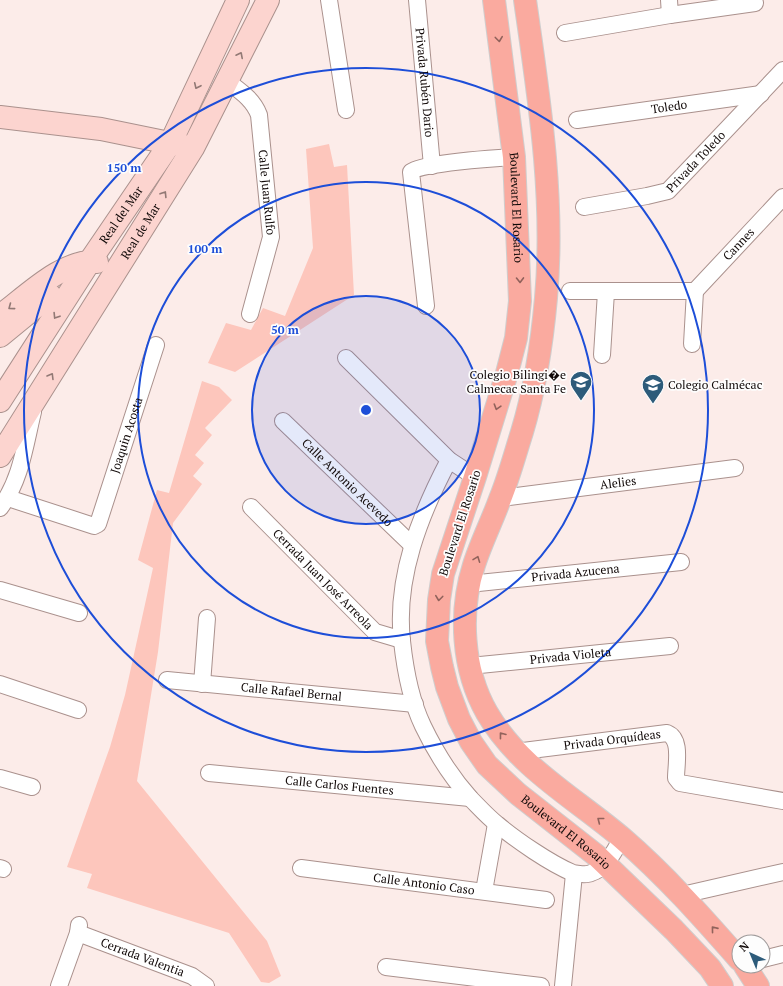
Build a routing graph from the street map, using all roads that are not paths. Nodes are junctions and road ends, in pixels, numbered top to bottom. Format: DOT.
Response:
graph roads {
  1 [pos="238,0"];
  2 [pos="268,0"];
  3 [pos="329,0"];
  4 [pos="417,0"];
  5 [pos="494,0"];
  6 [pos="525,0"];
  7 [pos="755,3"];
  8 [pos="669,7"];
  9 [pos="565,33"];
  10 [pos="783,70"];
  11 [pos="227,81"];
  12 [pos="761,94"];
  13 [pos="346,110"];
  14 [pos="0,117"];
  15 [pos="577,120"];
  16 [pos="171,142"];
  17 [pos="193,148"];
  18 [pos="514,156"];
  19 [pos="432,166"];
  20 [pos="783,197"];
  21 [pos="584,207"];
  22 [pos="85,270"];
  23 [pos="115,271"];
  24 [pos="570,291"];
  25 [pos="695,291"];
  26 [pos="606,292"];
  27 [pos="426,306"];
  28 [pos="250,314"];
  29 [pos="0,316"];
  30 [pos="0,336"];
  31 [pos="692,344"];
  32 [pos="156,345"];
  33 [pos="602,355"];
  34 [pos="346,358"];
  35 [pos="0,401"];
  36 [pos="35,402"];
  37 [pos="283,421"];
  38 [pos="0,456"];
  39 [pos="449,460"];
  40 [pos="735,468"];
  41 [pos="475,477"];
  42 [pos="501,498"];
  43 [pos="4,503"];
  44 [pos="251,507"];
  45 [pos="412,545"];
  46 [pos="682,562"];
  47 [pos="469,584"];
  48 [pos="0,590"];
  49 [pos="79,613"];
  50 [pos="207,618"];
  51 [pos="402,640"];
  52 [pos="670,646"];
  53 [pos="470,666"];
  54 [pos="167,680"];
  55 [pos="0,684"];
  56 [pos="202,684"];
  57 [pos="415,704"];
  58 [pos="78,710"];
  59 [pos="515,752"];
  60 [pos="209,773"];
  61 [pos="0,778"];
  62 [pos="32,787"];
  63 [pos="470,798"];
  64 [pos="783,801"];
  65 [pos="496,824"];
  66 [pos="622,838"];
  67 [pos="606,865"];
  68 [pos="301,868"];
  69 [pos="783,872"];
  70 [pos="574,874"];
  71 [pos="484,891"];
  72 [pos="682,895"];
  73 [pos="546,900"];
  74 [pos="731,950"];
  75 [pos="783,954"];
  76 [pos="771,957"];
  77 [pos="386,967"];
  78 [pos="750,974"];
  79 [pos="58,986"];
  80 [pos="206,986"];
  81 [pos="541,986"];
  82 [pos="563,986"];
  83 [pos="722,986"];
  84 [pos="758,986"];
  1 -- 16 [label="street, Real del Mar, one-way"];
  11 -- 2 [label="street, Real de Mar, one-way"];
  3 -- 13 [label="street"];
  4 -- 19 [label="street, Privada Rubén Dario"];
  5 -- 18 [label="main road, Boulevard El Rosario, one-way"];
  6 -- 42 [label="main road"];
  7 -- 8 [label="street"];
  8 -- 9 [label="street"];
  10 -- 12 [label="street, Privada Toledo"];
  11 -- 17 [label="street, Real de Mar"];
  11 -- 28 [label="street, Calle Juan Rulfo"];
  12 -- 15 [label="street, Toledo"];
  12 -- 21 [label="street, Privada Toledo"];
  14 -- 16 [label="street"];
  16 -- 17 [label="street"];
  16 -- 22 [label="street, Real del Mar"];
  23 -- 17 [label="street, Real de Mar, one-way"];
  18 -- 19 [label="street"];
  18 -- 41 [label="main road, Boulevard El Rosario, one-way"];
  19 -- 27 [label="street"];
  20 -- 25 [label="street, Cannes"];
  22 -- 23 [label="street"];
  22 -- 29 [label="street, one-way"];
  22 -- 30 [label="street"];
  22 -- 35 [label="street, Real del Mar, one-way"];
  36 -- 23 [label="street, Real de Mar, one-way"];
  24 -- 26 [label="street"];
  25 -- 26 [label="street"];
  25 -- 31 [label="street"];
  26 -- 33 [label="street"];
  32 -- 43 [label="street, Joaquin Acosta"];
  34 -- 39 [label="street"];
  36 -- 38 [label="street, Real de Mar"];
  36 -- 43 [label="street"];
  37 -- 45 [label="street, Calle Antonio Acevedo"];
  39 -- 41 [label="street"];
  39 -- 45 [label="street"];
  40 -- 42 [label="street, Alelies"];
  41 -- 67 [label="main road, Boulevard El Rosario, one-way"];
  47 -- 42 [label="main road, one-way"];
  44 -- 51 [label="street, Cerrada Juan José Arreola"];
  45 -- 51 [label="street"];
  46 -- 47 [label="street, Privada Azucena"];
  47 -- 53 [label="main road"];
  48 -- 49 [label="street"];
  50 -- 56 [label="street"];
  51 -- 57 [label="street"];
  52 -- 53 [label="street, Privada Violeta"];
  59 -- 53 [label="main road, one-way"];
  54 -- 56 [label="street, Calle Rafael Bernal"];
  55 -- 58 [label="street"];
  56 -- 57 [label="street, Calle Rafael Bernal"];
  57 -- 63 [label="street"];
  59 -- 64 [label="street, Privada Orquídeas"];
  66 -- 59 [label="main road, one-way"];
  60 -- 63 [label="street, Calle Carlos Fuentes"];
  61 -- 62 [label="street"];
  63 -- 65 [label="street"];
  65 -- 70 [label="street"];
  65 -- 71 [label="street"];
  66 -- 67 [label="street"];
  66 -- 72 [label="main road"];
  67 -- 70 [label="street"];
  67 -- 83 [label="main road, Boulevard El Rosario"];
  68 -- 71 [label="street, Calle Antonio Caso"];
  69 -- 72 [label="street"];
  70 -- 82 [label="street"];
  71 -- 73 [label="street, Calle Antonio Caso"];
  74 -- 72 [label="main road, one-way"];
  75 -- 76 [label="street"];
  77 -- 81 [label="street"];
  78 -- 84 [label="main road"];
  79 -- 80 [label="street, Cerrada Valentia"];
}
